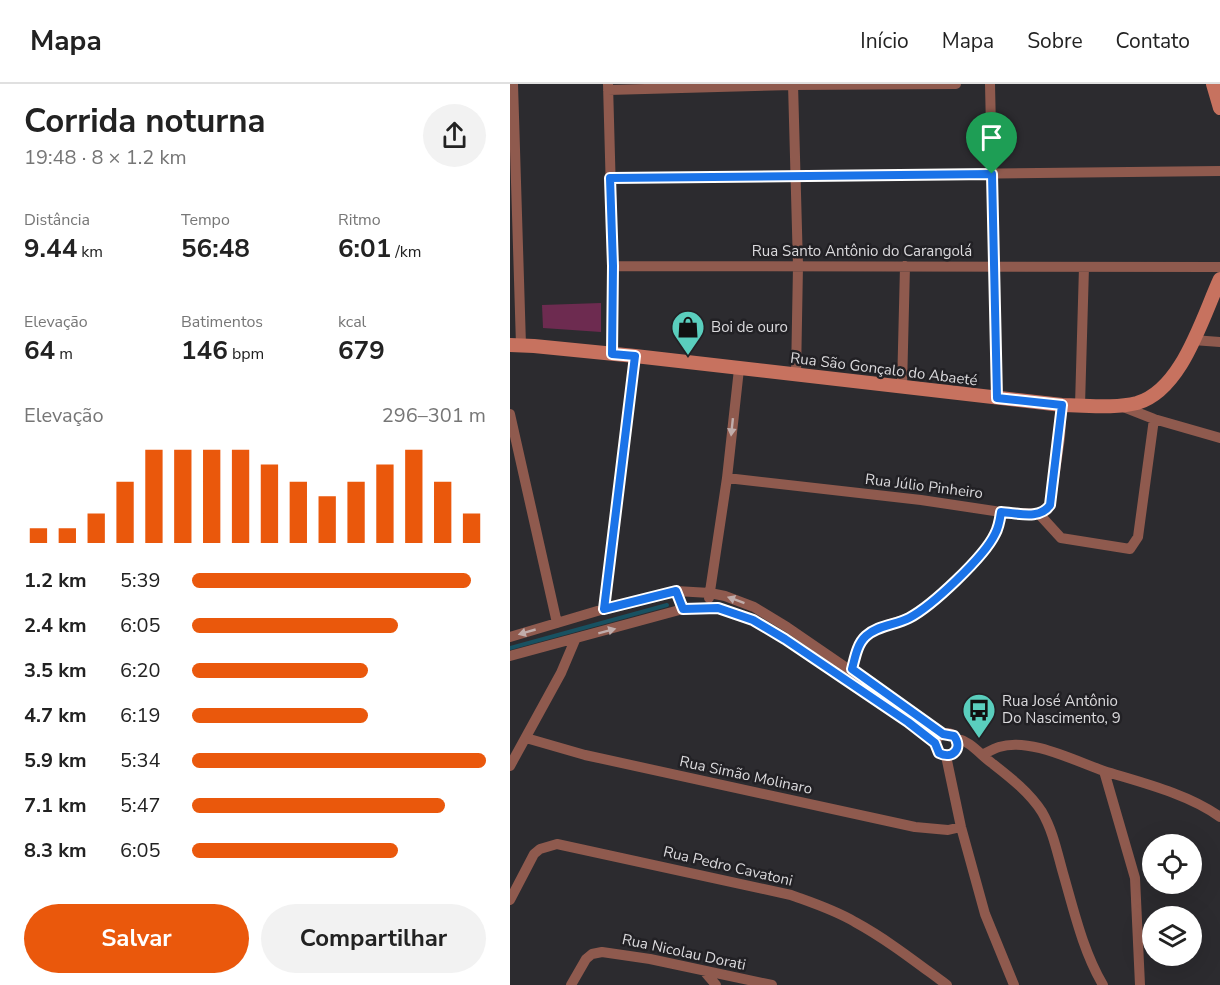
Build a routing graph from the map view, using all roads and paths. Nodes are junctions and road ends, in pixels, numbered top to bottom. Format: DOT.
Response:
graph roads {
  1 [pos="513,84"];
  2 [pos="956,84"];
  3 [pos="990,84"];
  4 [pos="793,85"];
  5 [pos="608,87"];
  6 [pos="1220,171"];
  7 [pos="992,174"];
  8 [pos="796,176"];
  9 [pos="610,178"];
  10 [pos="613,266"];
  11 [pos="798,266"];
  12 [pos="905,267"];
  13 [pos="994,267"];
  14 [pos="1084,267"];
  15 [pos="1220,267"];
  16 [pos="1220,279"];
  17 [pos="1193,340"];
  18 [pos="1220,342"];
  19 [pos="516,345"];
  20 [pos="612,354"];
  21 [pos="635,356"];
  22 [pos="739,369"];
  23 [pos="796,375"];
  24 [pos="902,388"];
  25 [pos="997,398"];
  26 [pos="1062,405"];
  27 [pos="1080,405"];
  28 [pos="1121,406"];
  29 [pos="510,414"];
  30 [pos="1154,419"];
  31 [pos="1220,438"];
  32 [pos="727,478"];
  33 [pos="1001,512"];
  34 [pos="1039,514"];
  35 [pos="676,591"];
  36 [pos="710,593"];
  37 [pos="709,608"];
  38 [pos="604,609"];
  39 [pos="683,609"];
  40 [pos="557,623"];
  41 [pos="510,637"];
  42 [pos="574,640"];
  43 [pos="510,656"];
  44 [pos="852,669"];
  45 [pos="943,734"];
  46 [pos="526,738"];
  47 [pos="935,743"];
  48 [pos="957,743"];
  49 [pos="979,752"];
  50 [pos="946,756"];
  51 [pos="510,766"];
  52 [pos="1104,771"];
  53 [pos="1220,817"];
  54 [pos="961,827"];
  55 [pos="510,900"];
  56 [pos="704,971"];
  57 [pos="571,985"];
  58 [pos="716,985"];
  59 [pos="772,985"];
  60 [pos="947,985"];
  61 [pos="1014,985"];
  62 [pos="1103,985"];
  63 [pos="1140,985"];
  1 -- 19 [label="street"];
  2 -- 4 [label="street"];
  3 -- 7 [label="street"];
  4 -- 5 [label="street"];
  4 -- 8 [label="street"];
  5 -- 9 [label="street"];
  6 -- 7 [label="street"];
  7 -- 8 [label="street"];
  7 -- 13 [label="street"];
  8 -- 9 [label="street"];
  8 -- 11 [label="street"];
  9 -- 10 [label="street"];
  10 -- 11 [label="street, Rua Santo Antônio do Carangolá"];
  10 -- 20 [label="street"];
  11 -- 12 [label="street, Rua Santo Antônio do Carangolá"];
  11 -- 23 [label="street"];
  12 -- 13 [label="street, Rua Santo Antônio do Carangolá"];
  12 -- 24 [label="street"];
  13 -- 14 [label="street, Rua Santo Antônio do Carangolá"];
  13 -- 25 [label="street"];
  14 -- 15 [label="street, Rua Santo Antônio do Carangolá"];
  14 -- 27 [label="street"];
  16 -- 17 [label="street, Rua São Gonçalo do Abaeté"];
  17 -- 18 [label="street"];
  17 -- 28 [label="street, Rua São Gonçalo do Abaeté"];
  19 -- 20 [label="street, Rua São Gonçalo do Abaeté"];
  20 -- 21 [label="street, Rua São Gonçalo do Abaeté"];
  21 -- 22 [label="street, Rua São Gonçalo do Abaeté"];
  21 -- 38 [label="street"];
  22 -- 23 [label="street, Rua São Gonçalo do Abaeté"];
  22 -- 32 [label="street, one-way"];
  23 -- 24 [label="street, Rua São Gonçalo do Abaeté"];
  24 -- 25 [label="street, Rua São Gonçalo do Abaeté"];
  25 -- 26 [label="street, Rua São Gonçalo do Abaeté"];
  26 -- 27 [label="street, Rua São Gonçalo do Abaeté"];
  26 -- 34 [label="street"];
  27 -- 28 [label="street, Rua São Gonçalo do Abaeté"];
  28 -- 30 [label="street"];
  29 -- 40 [label="street"];
  30 -- 31 [label="street"];
  30 -- 34 [label="street"];
  32 -- 33 [label="street, Rua Júlio Pinheiro"];
  32 -- 36 [label="street"];
  33 -- 34 [label="street, Rua Júlio Pinheiro"];
  33 -- 44 [label="street"];
  35 -- 36 [label="street"];
  35 -- 38 [label="street"];
  35 -- 39 [label="street"];
  36 -- 37 [label="street"];
  44 -- 36 [label="street, one-way"];
  37 -- 39 [label="street"];
  37 -- 47 [label="street"];
  38 -- 40 [label="street"];
  42 -- 39 [label="street, one-way"];
  40 -- 41 [label="street, one-way"];
  42 -- 43 [label="street"];
  42 -- 46 [label="street"];
  44 -- 45 [label="street"];
  45 -- 47 [label="street"];
  45 -- 48 [label="street"];
  46 -- 51 [label="street"];
  46 -- 54 [label="street, Rua Simão Molinaro"];
  47 -- 50 [label="street"];
  48 -- 49 [label="street"];
  48 -- 50 [label="street"];
  49 -- 52 [label="street"];
  49 -- 62 [label="street"];
  50 -- 54 [label="street"];
  52 -- 53 [label="street"];
  52 -- 63 [label="street"];
  54 -- 61 [label="street"];
  55 -- 60 [label="street, Rua Pedro Cavatoni"];
  56 -- 57 [label="street, Rua Nicolau Dorati"];
  56 -- 58 [label="street"];
  56 -- 59 [label="street, Rua Nicolau Dorati"];
}
